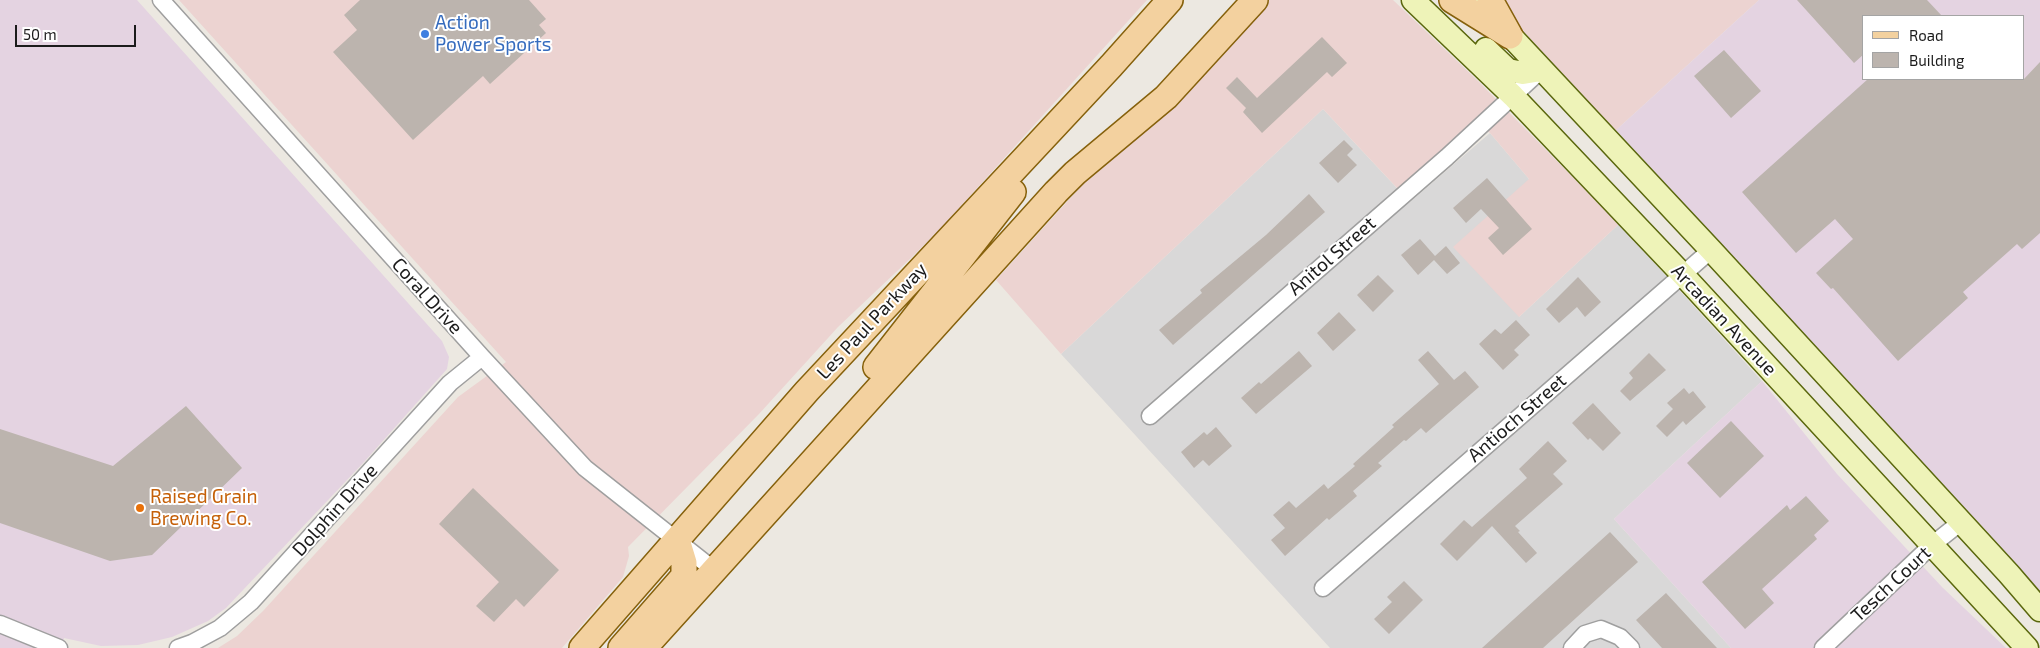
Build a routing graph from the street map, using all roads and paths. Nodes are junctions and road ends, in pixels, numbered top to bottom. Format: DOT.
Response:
graph roads {
  1 [pos="162,0"];
  2 [pos="1170,0"];
  3 [pos="1255,0"];
  4 [pos="1415,0"];
  5 [pos="1452,0"];
  6 [pos="1477,0"];
  7 [pos="1490,0"];
  8 [pos="1510,36"];
  9 [pos="1111,66"];
  10 [pos="1541,70"];
  11 [pos="1513,96"];
  12 [pos="1711,250"];
  13 [pos="1683,275"];
  14 [pos="482,357"];
  15 [pos="1150,416"];
  16 [pos="833,438"];
  17 [pos="1961,522"];
  18 [pos="677,540"];
  19 [pos="1932,545"];
  20 [pos="714,570"];
  21 [pos="1323,588"];
  22 [pos="2040,610"];
  23 [pos="0,624"];
  24 [pos="59,648"];
  25 [pos="178,648"];
  26 [pos="582,648"];
  27 [pos="622,648"];
  28 [pos="644,648"];
  29 [pos="1572,648"];
  30 [pos="1630,648"];
  31 [pos="1823,648"];
  32 [pos="2027,648"];
  1 -- 14 [label="street, Coral Drive"];
  2 -- 9 [label="main road, Les Paul Parkway"];
  3 -- 16 [label="main road"];
  4 -- 10 [label="main road"];
  4 -- 11 [label="main road, Arcadian Avenue"];
  5 -- 8 [label="main road"];
  6 -- 8 [label="main road, Arcadian Avenue"];
  7 -- 8 [label="main road"];
  8 -- 10 [label="main road, Arcadian Avenue"];
  9 -- 16 [label="main road"];
  9 -- 18 [label="main road, Les Paul Parkway"];
  10 -- 11 [label="street, Anitol Street"];
  10 -- 12 [label="main road, Arcadian Avenue"];
  11 -- 13 [label="main road, Arcadian Avenue"];
  11 -- 15 [label="street, Anitol Street"];
  12 -- 13 [label="street, Antioch Street"];
  12 -- 17 [label="main road, Arcadian Avenue"];
  13 -- 19 [label="main road, Arcadian Avenue"];
  13 -- 21 [label="street, Antioch Street"];
  14 -- 18 [label="street, Coral Drive"];
  14 -- 25 [label="street, Dolphin Drive"];
  16 -- 20 [label="main road"];
  17 -- 19 [label="street, Tesch Court"];
  17 -- 22 [label="main road, Arcadian Avenue"];
  18 -- 20 [label="street, Coral Drive"];
  18 -- 26 [label="main road, Les Paul Parkway"];
  18 -- 27 [label="main road"];
  19 -- 31 [label="street, Tesch Court"];
  19 -- 32 [label="main road, Arcadian Avenue"];
  20 -- 28 [label="main road"];
  23 -- 24 [label="street"];
  29 -- 30 [label="street"];
}
